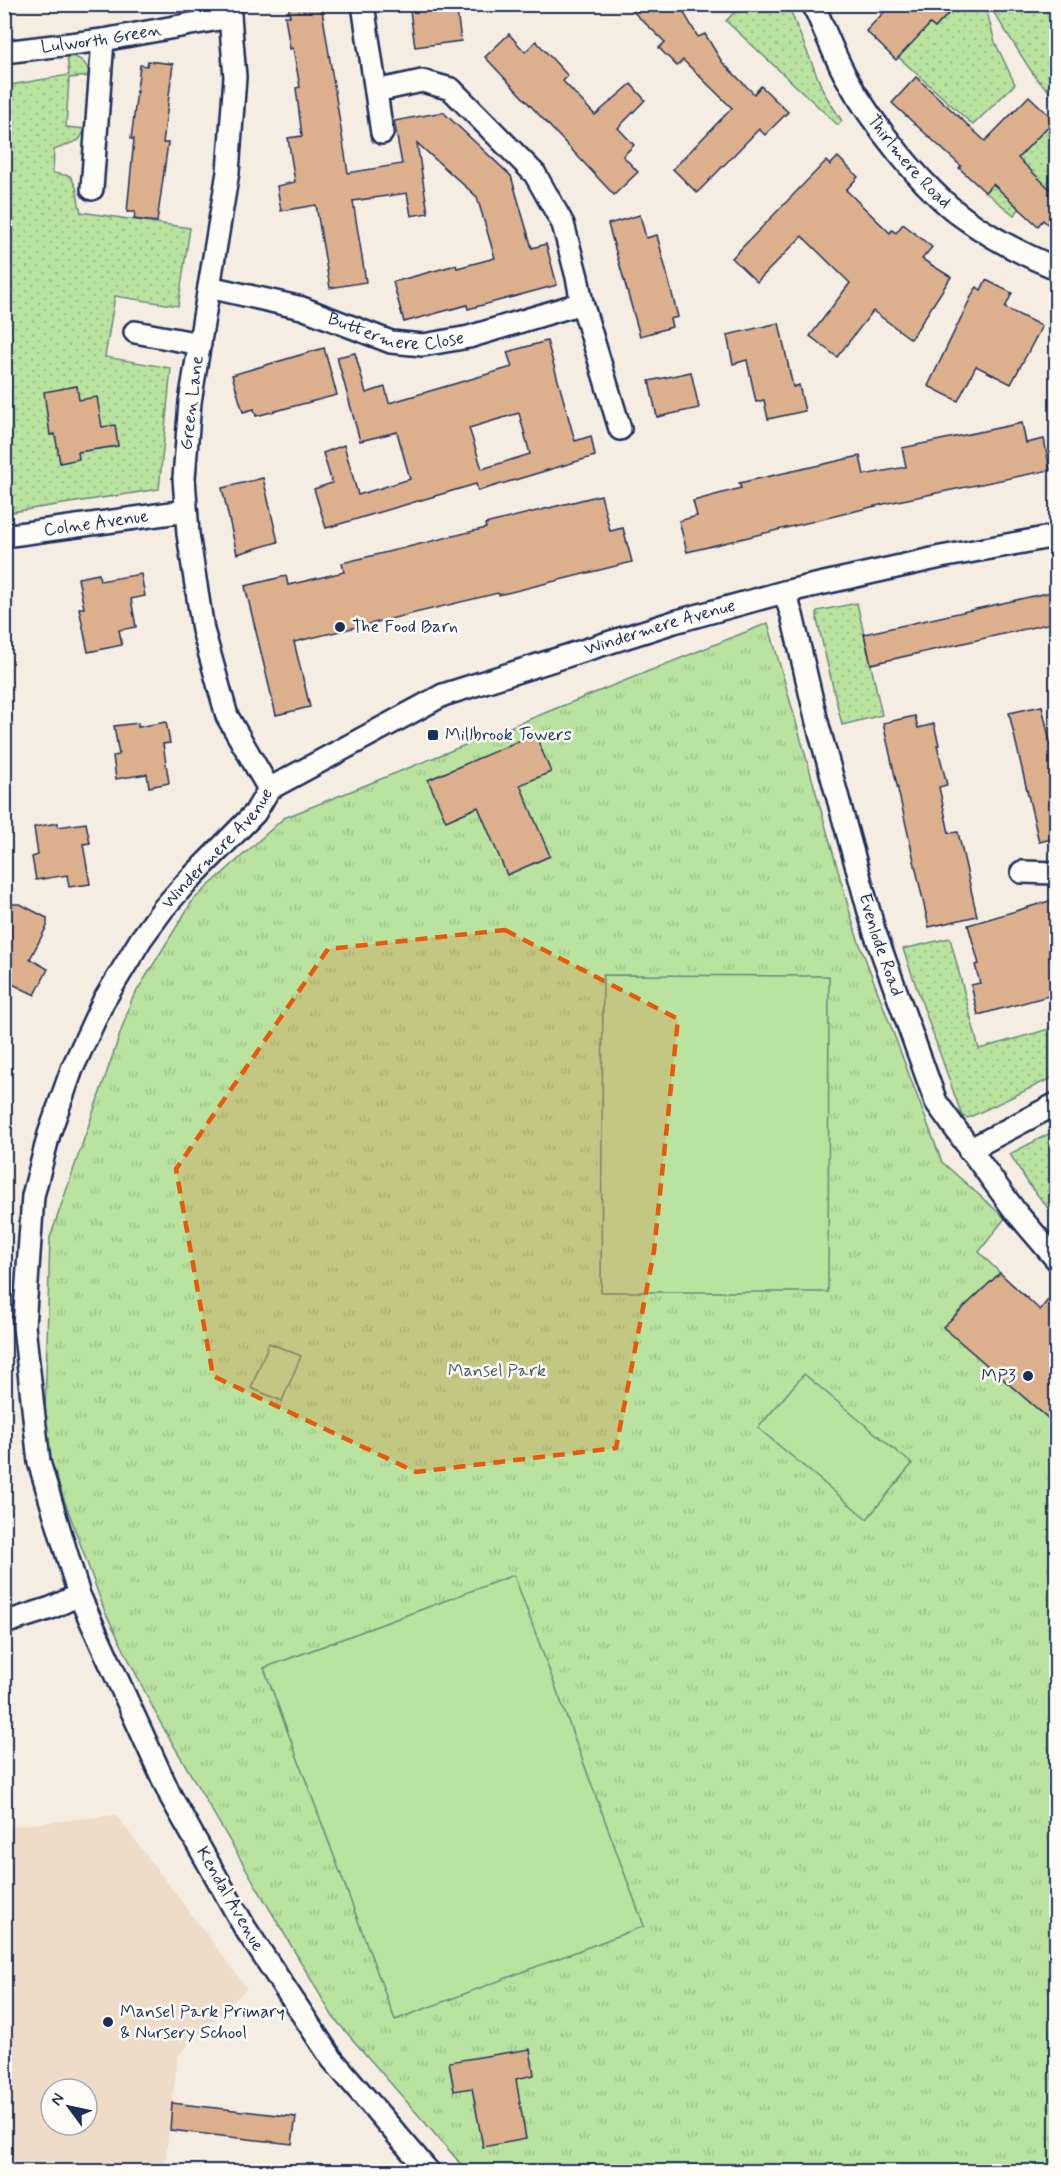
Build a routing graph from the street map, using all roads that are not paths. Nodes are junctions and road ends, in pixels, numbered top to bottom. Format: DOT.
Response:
graph roads {
  1 [pos="363,4"];
  2 [pos="813,4"];
  3 [pos="230,11"];
  4 [pos="103,40"];
  5 [pos="4,52"];
  6 [pos="376,91"];
  7 [pos="382,133"];
  8 [pos="92,189"];
  9 [pos="1056,268"];
  10 [pos="209,287"];
  11 [pos="582,303"];
  12 [pos="135,332"];
  13 [pos="200,344"];
  14 [pos="620,429"];
  15 [pos="186,511"];
  16 [pos="4,536"];
  17 [pos="1056,536"];
  18 [pos="784,592"];
  19 [pos="269,789"];
  20 [pos="1022,872"];
  21 [pos="1056,873"];
  22 [pos="1056,1104"];
  23 [pos="969,1150"];
  24 [pos="1056,1258"];
  25 [pos="79,1595"];
  26 [pos="4,1623"];
  27 [pos="429,2172"];
  1 -- 6 [label="street"];
  2 -- 9 [label="street, Thirlmere Road"];
  3 -- 4 [label="street, Lulworth Green"];
  3 -- 10 [label="street, Green Lane"];
  4 -- 5 [label="street, Lulworth Green"];
  4 -- 8 [label="street"];
  6 -- 7 [label="street"];
  6 -- 11 [label="street"];
  10 -- 11 [label="street, Buttermere Close"];
  10 -- 13 [label="street, Green Lane"];
  11 -- 14 [label="street"];
  12 -- 13 [label="street"];
  13 -- 15 [label="street, Green Lane"];
  15 -- 16 [label="street, Colne Avenue"];
  15 -- 19 [label="street, Green Lane"];
  17 -- 18 [label="street, Windermere Avenue"];
  18 -- 19 [label="street, Windermere Avenue"];
  18 -- 23 [label="street, Evenlode Road"];
  19 -- 25 [label="street, Windermere Avenue"];
  20 -- 21 [label="street"];
  22 -- 23 [label="street"];
  23 -- 24 [label="street, Evenlode Road"];
  25 -- 26 [label="street"];
  25 -- 27 [label="street, Kendal Avenue"];
}
